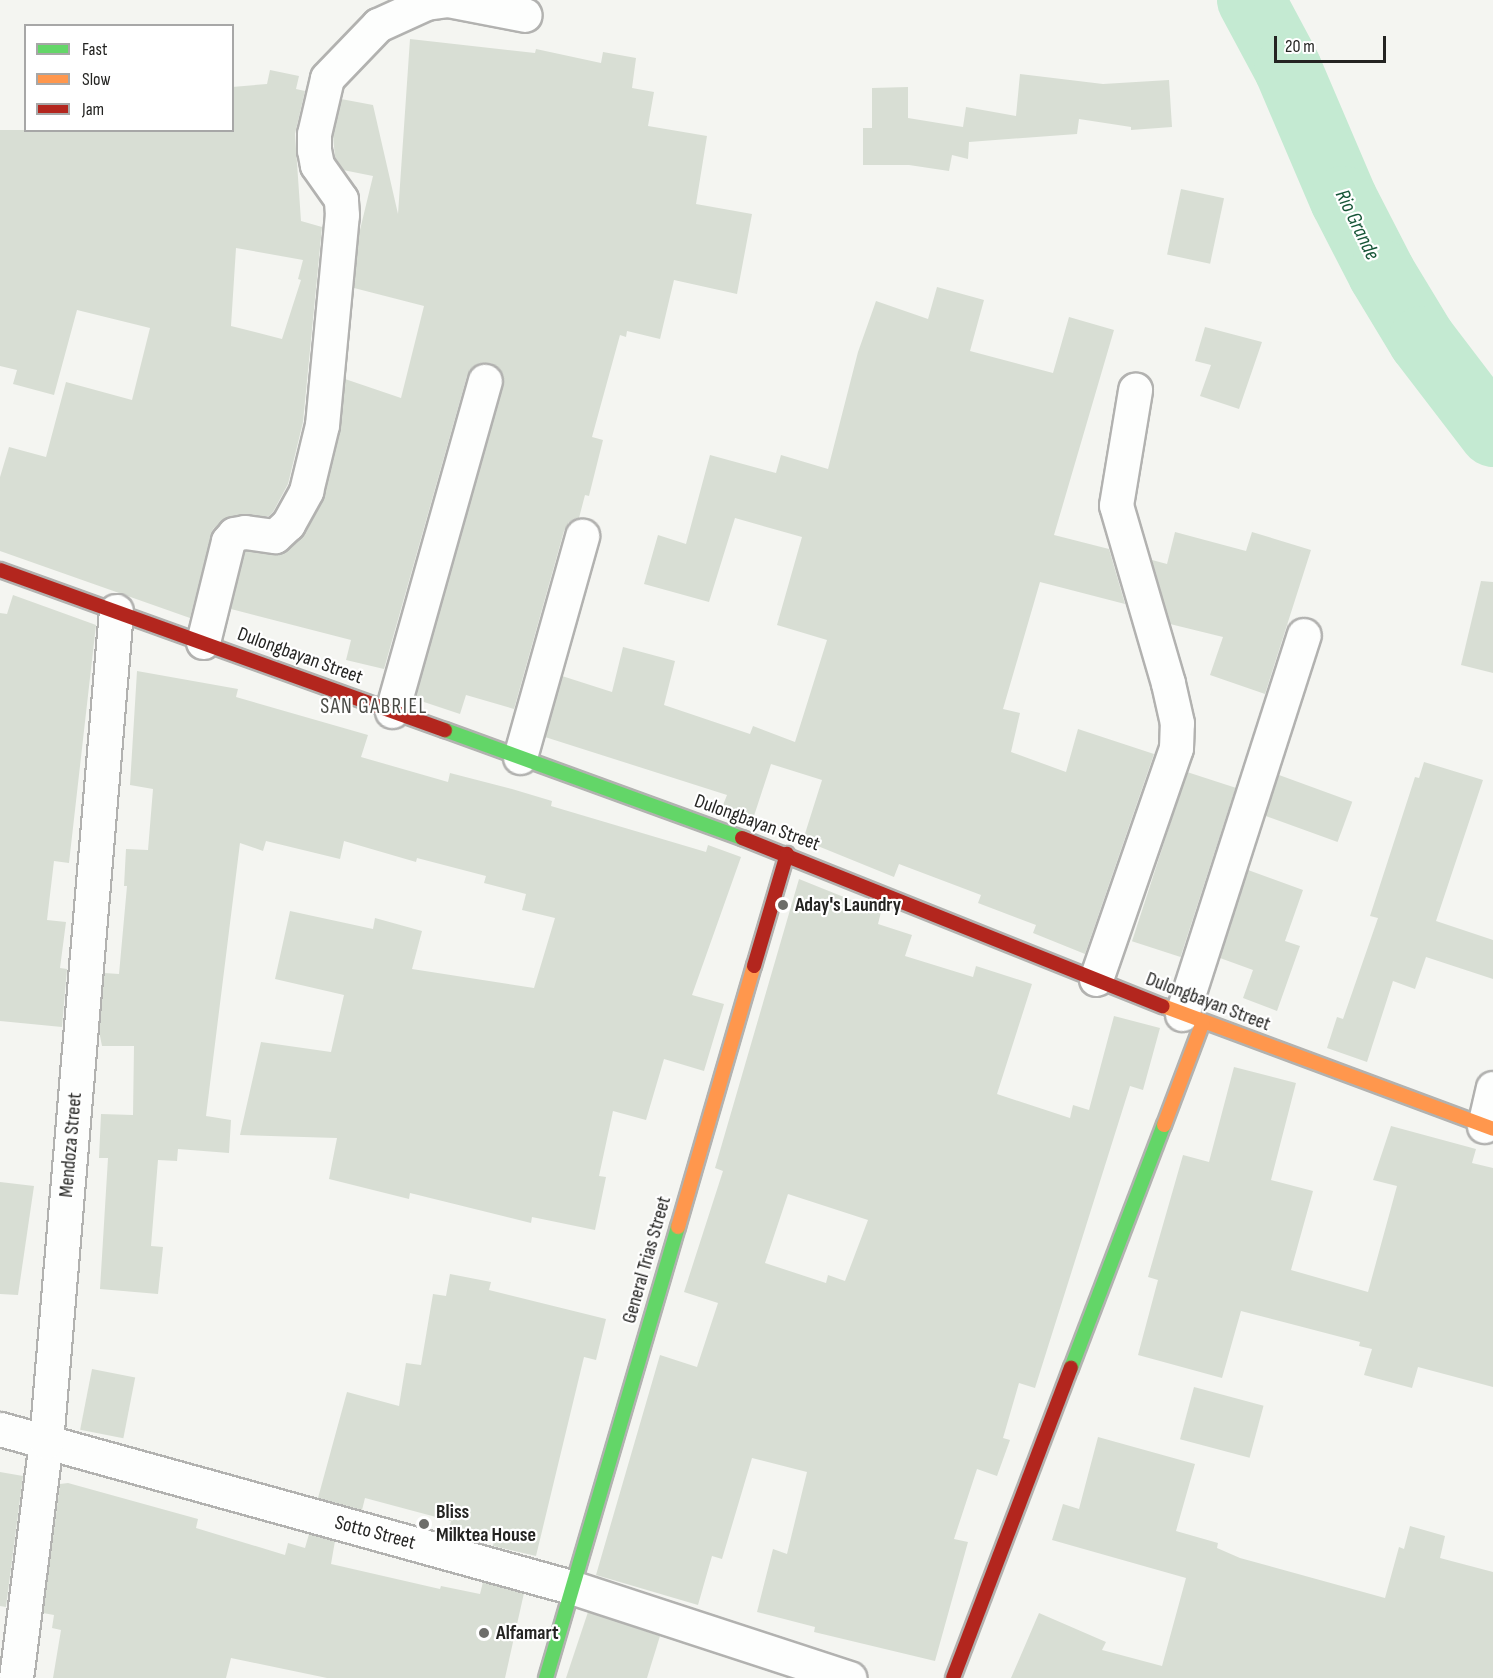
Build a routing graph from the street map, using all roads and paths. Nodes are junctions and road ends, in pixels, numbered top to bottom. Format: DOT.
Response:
graph roads {
  1 [pos="525,15"];
  2 [pos="485,381"];
  3 [pos="1135,390"];
  4 [pos="582,536"];
  5 [pos="0,570"];
  6 [pos="116,610"];
  7 [pos="1304,635"];
  8 [pos="203,642"];
  9 [pos="392,711"];
  10 [pos="520,757"];
  11 [pos="787,854"];
  12 [pos="1096,979"];
  13 [pos="1193,1018"];
  14 [pos="1493,1088"];
  15 [pos="1488,1127"];
  16 [pos="0,1429"];
  17 [pos="46,1442"];
  18 [pos="571,1587"];
  19 [pos="16,1678"];
  20 [pos="546,1678"];
  21 [pos="850,1678"];
  22 [pos="953,1678"];
  1 -- 8 [label="street"];
  2 -- 9 [label="street"];
  3 -- 12 [label="street"];
  4 -- 10 [label="street"];
  5 -- 6 [label="street, Dulongbayan Street"];
  6 -- 8 [label="street, Dulongbayan Street"];
  6 -- 17 [label="street, Mendoza Street"];
  7 -- 13 [label="street"];
  8 -- 9 [label="street, Dulongbayan Street"];
  9 -- 10 [label="street, Dulongbayan Street"];
  10 -- 11 [label="street, Dulongbayan Street"];
  11 -- 12 [label="street, Dulongbayan Street"];
  11 -- 18 [label="street, General Trias Street"];
  12 -- 13 [label="street, Dulongbayan Street"];
  13 -- 15 [label="street, Dulongbayan Street"];
  13 -- 22 [label="street"];
  14 -- 15 [label="street"];
  16 -- 17 [label="street, Sotto Street"];
  17 -- 18 [label="street, Sotto Street"];
  17 -- 19 [label="street, Mendoza Street"];
  18 -- 20 [label="street, General Trias Street"];
  18 -- 21 [label="street, Sotto Street"];
}
